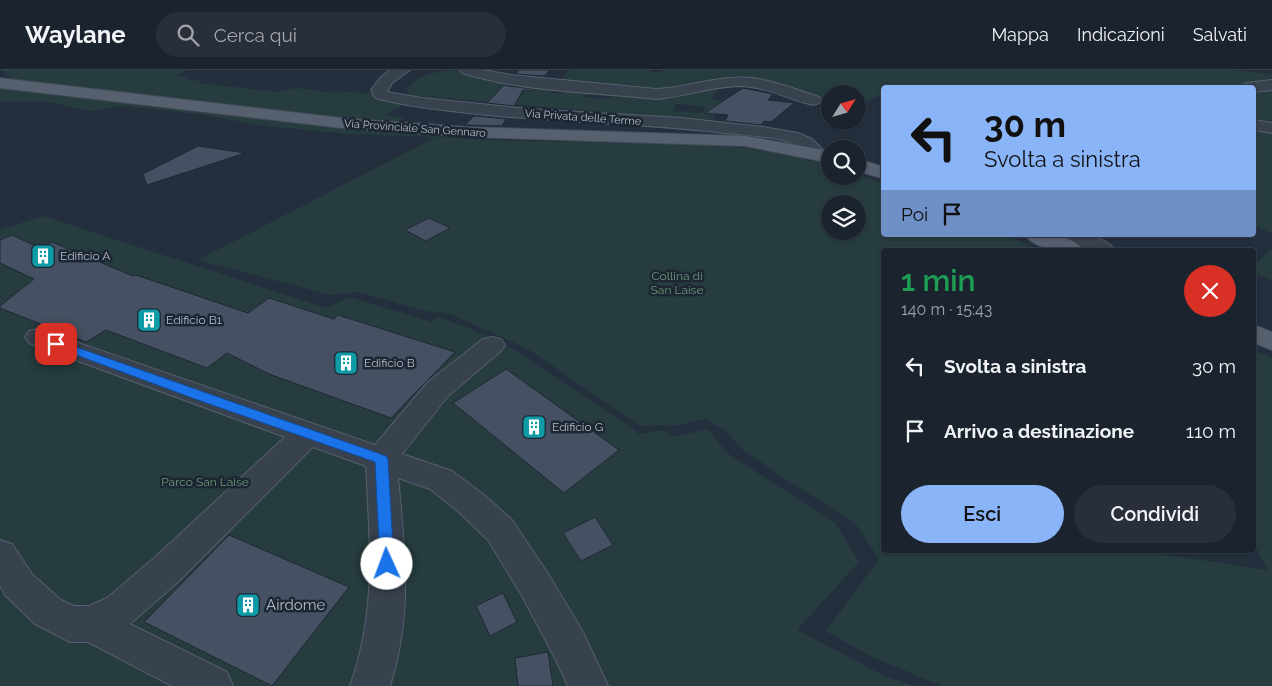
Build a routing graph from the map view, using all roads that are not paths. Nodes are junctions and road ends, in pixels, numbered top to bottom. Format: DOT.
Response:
graph roads {
  1 [pos="403,70"];
  2 [pos="467,70"];
  3 [pos="0,83"];
  4 [pos="1272,85"];
  5 [pos="1256,87"];
  6 [pos="813,100"];
  7 [pos="1256,126"];
  8 [pos="1272,128"];
  9 [pos="821,154"];
  10 [pos="821,155"];
  11 [pos="866,168"];
  12 [pos="881,173"];
  13 [pos="1041,237"];
  14 [pos="1073,237"];
  15 [pos="1067,248"];
  16 [pos="1099,248"];
  17 [pos="1256,334"];
  18 [pos="38,337"];
  19 [pos="1272,342"];
  20 [pos="492,345"];
  21 [pos="309,433"];
  22 [pos="381,459"];
  23 [pos="0,555"];
  24 [pos="92,624"];
  25 [pos="213,686"];
  26 [pos="370,686"];
  27 [pos="588,686"];
  1 -- 9 [label="street, Via Privata delle Terme"];
  2 -- 6 [label="street"];
  3 -- 10 [label="main road, Via Provinciale San Gennaro"];
  4 -- 5 [label="street"];
  7 -- 8 [label="street"];
  11 -- 12 [label="main road"];
  13 -- 15 [label="main road"];
  14 -- 16 [label="street"];
  17 -- 19 [label="main road"];
  18 -- 21 [label="street"];
  20 -- 22 [label="street"];
  21 -- 22 [label="street"];
  21 -- 24 [label="street"];
  22 -- 26 [label="street"];
  22 -- 27 [label="street"];
  23 -- 24 [label="street"];
  24 -- 25 [label="street"];
}
